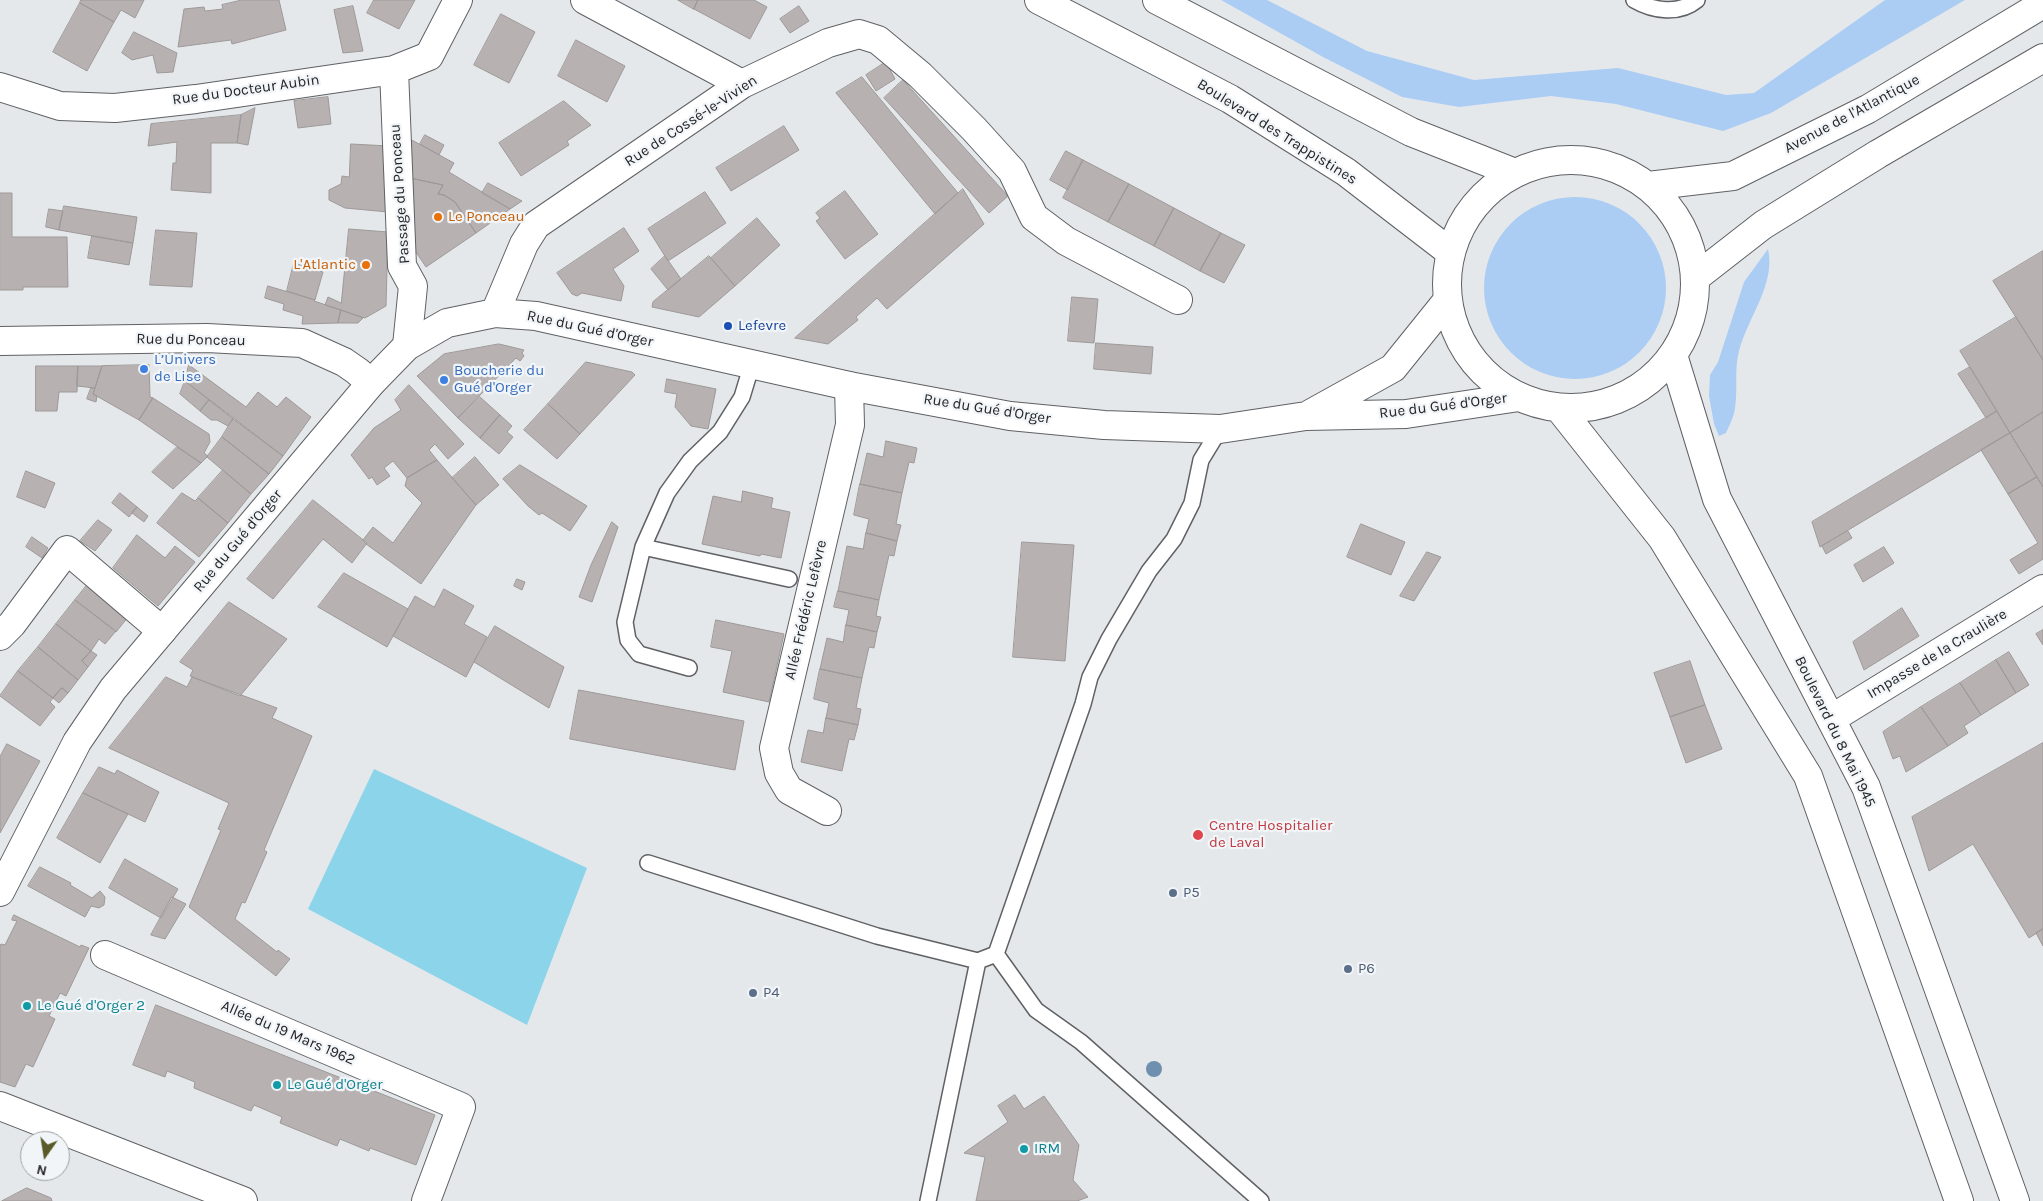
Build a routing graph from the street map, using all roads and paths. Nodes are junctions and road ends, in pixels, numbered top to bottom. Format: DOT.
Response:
graph roads {
  1 [pos="458,0"];
  2 [pos="585,0"];
  3 [pos="1039,0"];
  4 [pos="1157,0"];
  5 [pos="1634,0"];
  6 [pos="1697,0"];
  7 [pos="2043,4"];
  8 [pos="2043,58"];
  9 [pos="394,70"];
  10 [pos="742,84"];
  11 [pos="0,87"];
  12 [pos="1515,173"];
  13 [pos="1648,186"];
  14 [pos="1450,252"];
  15 [pos="1695,278"];
  16 [pos="1178,300"];
  17 [pos="1447,301"];
  18 [pos="495,313"];
  19 [pos="0,341"];
  20 [pos="407,346"];
  21 [pos="1673,355"];
  22 [pos="752,364"];
  23 [pos="371,383"];
  24 [pos="849,386"];
  25 [pos="1519,397"];
  26 [pos="1559,408"];
  27 [pos="1306,416"];
  28 [pos="1220,429"];
  29 [pos="644,547"];
  30 [pos="788,579"];
  31 [pos="2043,589"];
  32 [pos="162,631"];
  33 [pos="0,636"];
  34 [pos="689,668"];
  35 [pos="1830,719"];
  36 [pos="827,811"];
  37 [pos="648,862"];
  38 [pos="0,892"];
  39 [pos="996,954"];
  40 [pos="106,955"];
  41 [pos="978,961"];
  42 [pos="0,1106"];
  43 [pos="243,1201"];
  44 [pos="426,1201"];
  45 [pos="928,1201"];
  46 [pos="1261,1201"];
  47 [pos="1958,1201"];
  48 [pos="2014,1201"];
  1 -- 9 [label="main road, Rue du Docteur Aubin"];
  2 -- 10 [label="main road"];
  3 -- 14 [label="main road, Boulevard des Trappistines"];
  4 -- 12 [label="main road"];
  5 -- 6 [label="lane"];
  7 -- 13 [label="main road, Avenue de l'Atlantique"];
  8 -- 15 [label="main road"];
  9 -- 11 [label="main road, Rue du Docteur Aubin"];
  9 -- 20 [label="main road, Passage du Ponceau"];
  10 -- 16 [label="main road, Rue de Cossé-le-Vivien"];
  10 -- 18 [label="main road, Rue de Cossé-le-Vivien"];
  12 -- 13 [label="main road"];
  12 -- 14 [label="main road"];
  13 -- 15 [label="main road"];
  14 -- 17 [label="main road"];
  15 -- 21 [label="main road"];
  17 -- 25 [label="main road"];
  17 -- 27 [label="main road, Rue du Gué d'Orger"];
  18 -- 20 [label="main road, Rue du Gué d'Orger"];
  18 -- 22 [label="main road, Rue du Gué d'Orger"];
  19 -- 23 [label="main road, Rue du Ponceau"];
  20 -- 23 [label="main road, Rue du Gué d'Orger"];
  21 -- 26 [label="main road"];
  21 -- 35 [label="main road, Boulevard du 8 Mai 1945"];
  22 -- 24 [label="main road, Rue du Gué d'Orger"];
  22 -- 29 [label="lane"];
  23 -- 32 [label="main road, Rue du Gué d'Orger"];
  24 -- 28 [label="main road, Rue du Gué d'Orger"];
  24 -- 36 [label="main road, Allée Frédéric Lefèvre"];
  25 -- 26 [label="main road"];
  25 -- 27 [label="main road, Rue du Gué d'Orger"];
  26 -- 47 [label="main road"];
  27 -- 28 [label="main road, Rue du Gué d'Orger"];
  28 -- 39 [label="lane"];
  29 -- 30 [label="lane"];
  29 -- 34 [label="lane"];
  31 -- 35 [label="main road, Impasse de la Craulière"];
  32 -- 33 [label="main road"];
  32 -- 38 [label="main road, Rue du Gué d'Orger"];
  35 -- 48 [label="main road, Boulevard du 8 Mai 1945"];
  37 -- 41 [label="lane"];
  39 -- 41 [label="lane"];
  39 -- 46 [label="lane"];
  40 -- 44 [label="main road, Allée du 19 Mars 1962"];
  41 -- 45 [label="lane"];
  42 -- 43 [label="main road"];
}
